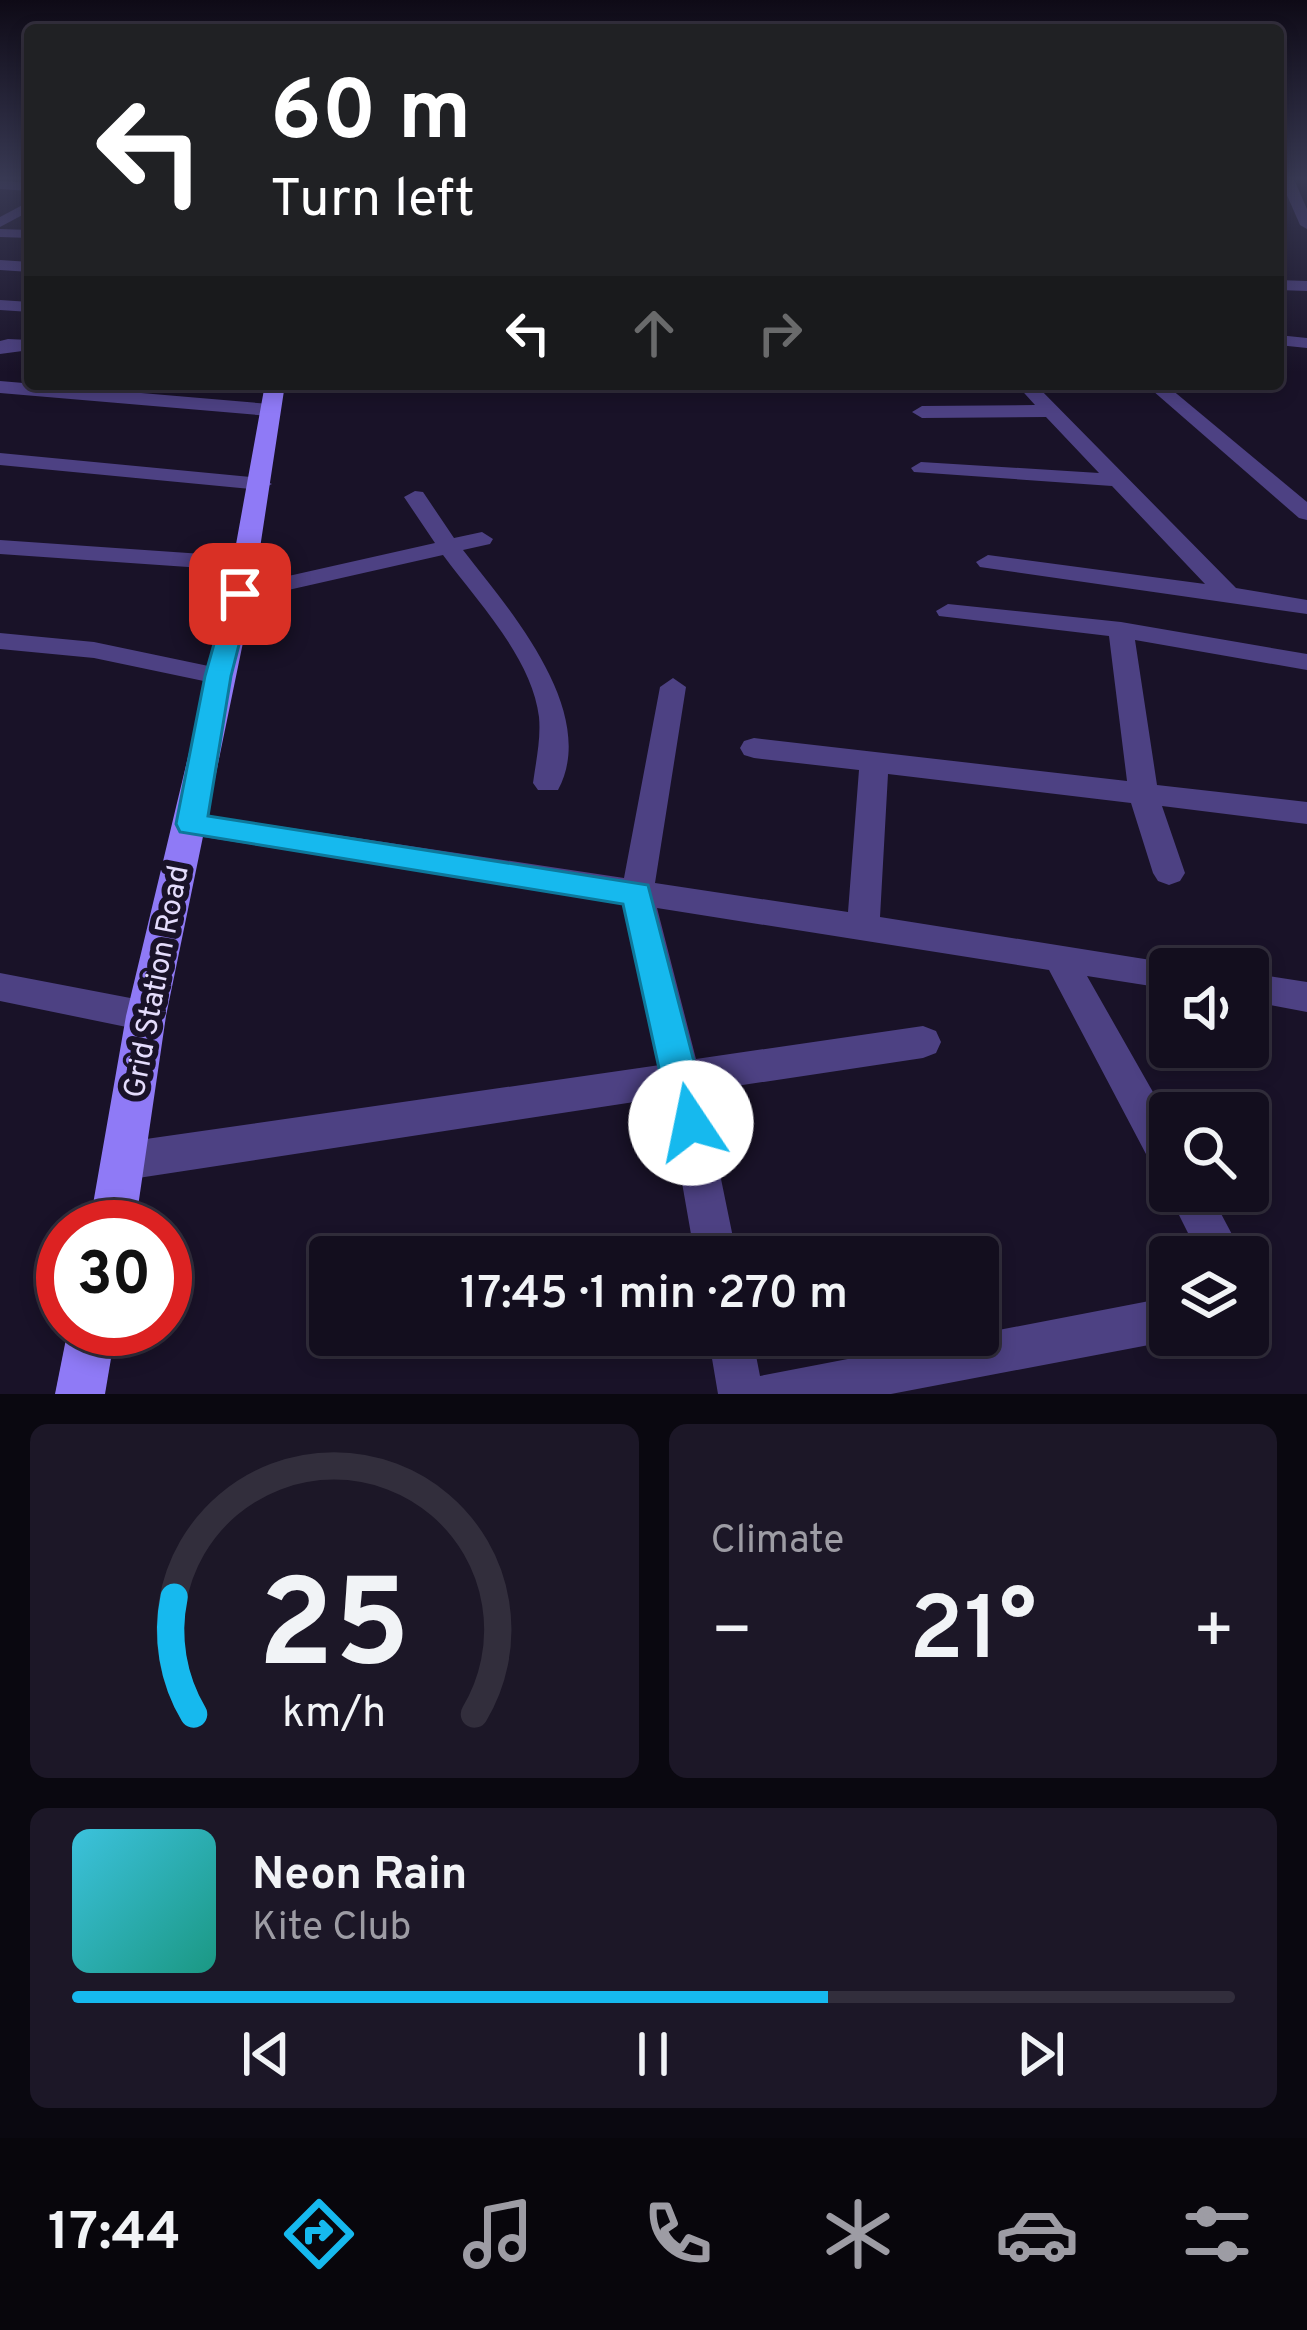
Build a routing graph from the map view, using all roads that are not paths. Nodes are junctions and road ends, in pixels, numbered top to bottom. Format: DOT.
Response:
graph roads {
  1 [pos="82,390"];
  2 [pos="1031,390"];
  3 [pos="1161,390"];
  4 [pos="272,397"];
  5 [pos="1053,411"];
  6 [pos="922,412"];
  7 [pos="0,459"];
  8 [pos="921,468"];
  9 [pos="1115,480"];
  10 [pos="260,484"];
  11 [pos="415,497"];
  12 [pos="1307,514"];
  13 [pos="482,539"];
  14 [pos="0,547"];
  15 [pos="445,548"];
  16 [pos="988,562"];
  17 [pos="243,579"];
  18 [pos="1228,594"];
  19 [pos="1307,607"];
  20 [pos="948,611"];
  21 [pos="1121,630"];
  22 [pos="0,642"];
  23 [pos="1307,662"];
  24 [pos="218,676"];
  25 [pos="673,687"];
  26 [pos="754,748"];
  27 [pos="874,760"];
  28 [pos="548,783"];
  29 [pos="1144,793"];
  30 [pos="1307,813"];
  31 [pos="191,824"];
  32 [pos="1169,872"];
  33 [pos="637,894"];
  34 [pos="863,928"];
  35 [pos="1058,957"];
  36 [pos="1149,972"];
  37 [pos="0,987"];
  38 [pos="1269,991"];
  39 [pos="1307,997"];
  40 [pos="146,1016"];
  41 [pos="922,1042"];
  42 [pos="682,1078"];
  43 [pos="1149,1122"];
  44 [pos="125,1162"];
  45 [pos="117,1200"];
  46 [pos="712,1236"];
  47 [pos="1149,1323"];
  48 [pos="87,1356"];
  49 [pos="734,1356"];
  50 [pos="80,1394"];
  51 [pos="741,1394"];
  52 [pos="771,1394"];
  1 -- 4 [label="street"];
  2 -- 5 [label="street"];
  3 -- 12 [label="street"];
  4 -- 10 [label="main road, Grid Station Road"];
  5 -- 6 [label="street"];
  5 -- 9 [label="street"];
  7 -- 10 [label="street"];
  8 -- 9 [label="street"];
  9 -- 18 [label="street"];
  10 -- 17 [label="main road, Grid Station Road"];
  11 -- 15 [label="street"];
  13 -- 15 [label="street"];
  14 -- 17 [label="street"];
  15 -- 17 [label="street"];
  15 -- 28 [label="street"];
  16 -- 18 [label="street"];
  17 -- 24 [label="main road, Grid Station Road"];
  18 -- 19 [label="street"];
  20 -- 21 [label="street"];
  21 -- 23 [label="street"];
  21 -- 29 [label="street"];
  22 -- 24 [label="street"];
  24 -- 31 [label="main road, Grid Station Road"];
  25 -- 33 [label="street"];
  26 -- 27 [label="street"];
  27 -- 29 [label="street"];
  27 -- 34 [label="street"];
  29 -- 30 [label="street"];
  29 -- 32 [label="street"];
  31 -- 33 [label="street"];
  31 -- 40 [label="main road, Grid Station Road"];
  33 -- 34 [label="street"];
  33 -- 42 [label="street"];
  34 -- 35 [label="street"];
  35 -- 36 [label="street"];
  35 -- 43 [label="street"];
  37 -- 40 [label="street"];
  38 -- 39 [label="street"];
  40 -- 44 [label="main road, Grid Station Road"];
  41 -- 42 [label="street"];
  42 -- 44 [label="street"];
  42 -- 46 [label="street"];
  44 -- 45 [label="main road, Grid Station Road"];
  47 -- 52 [label="street"];
  48 -- 50 [label="main road"];
  49 -- 51 [label="street"];
}
